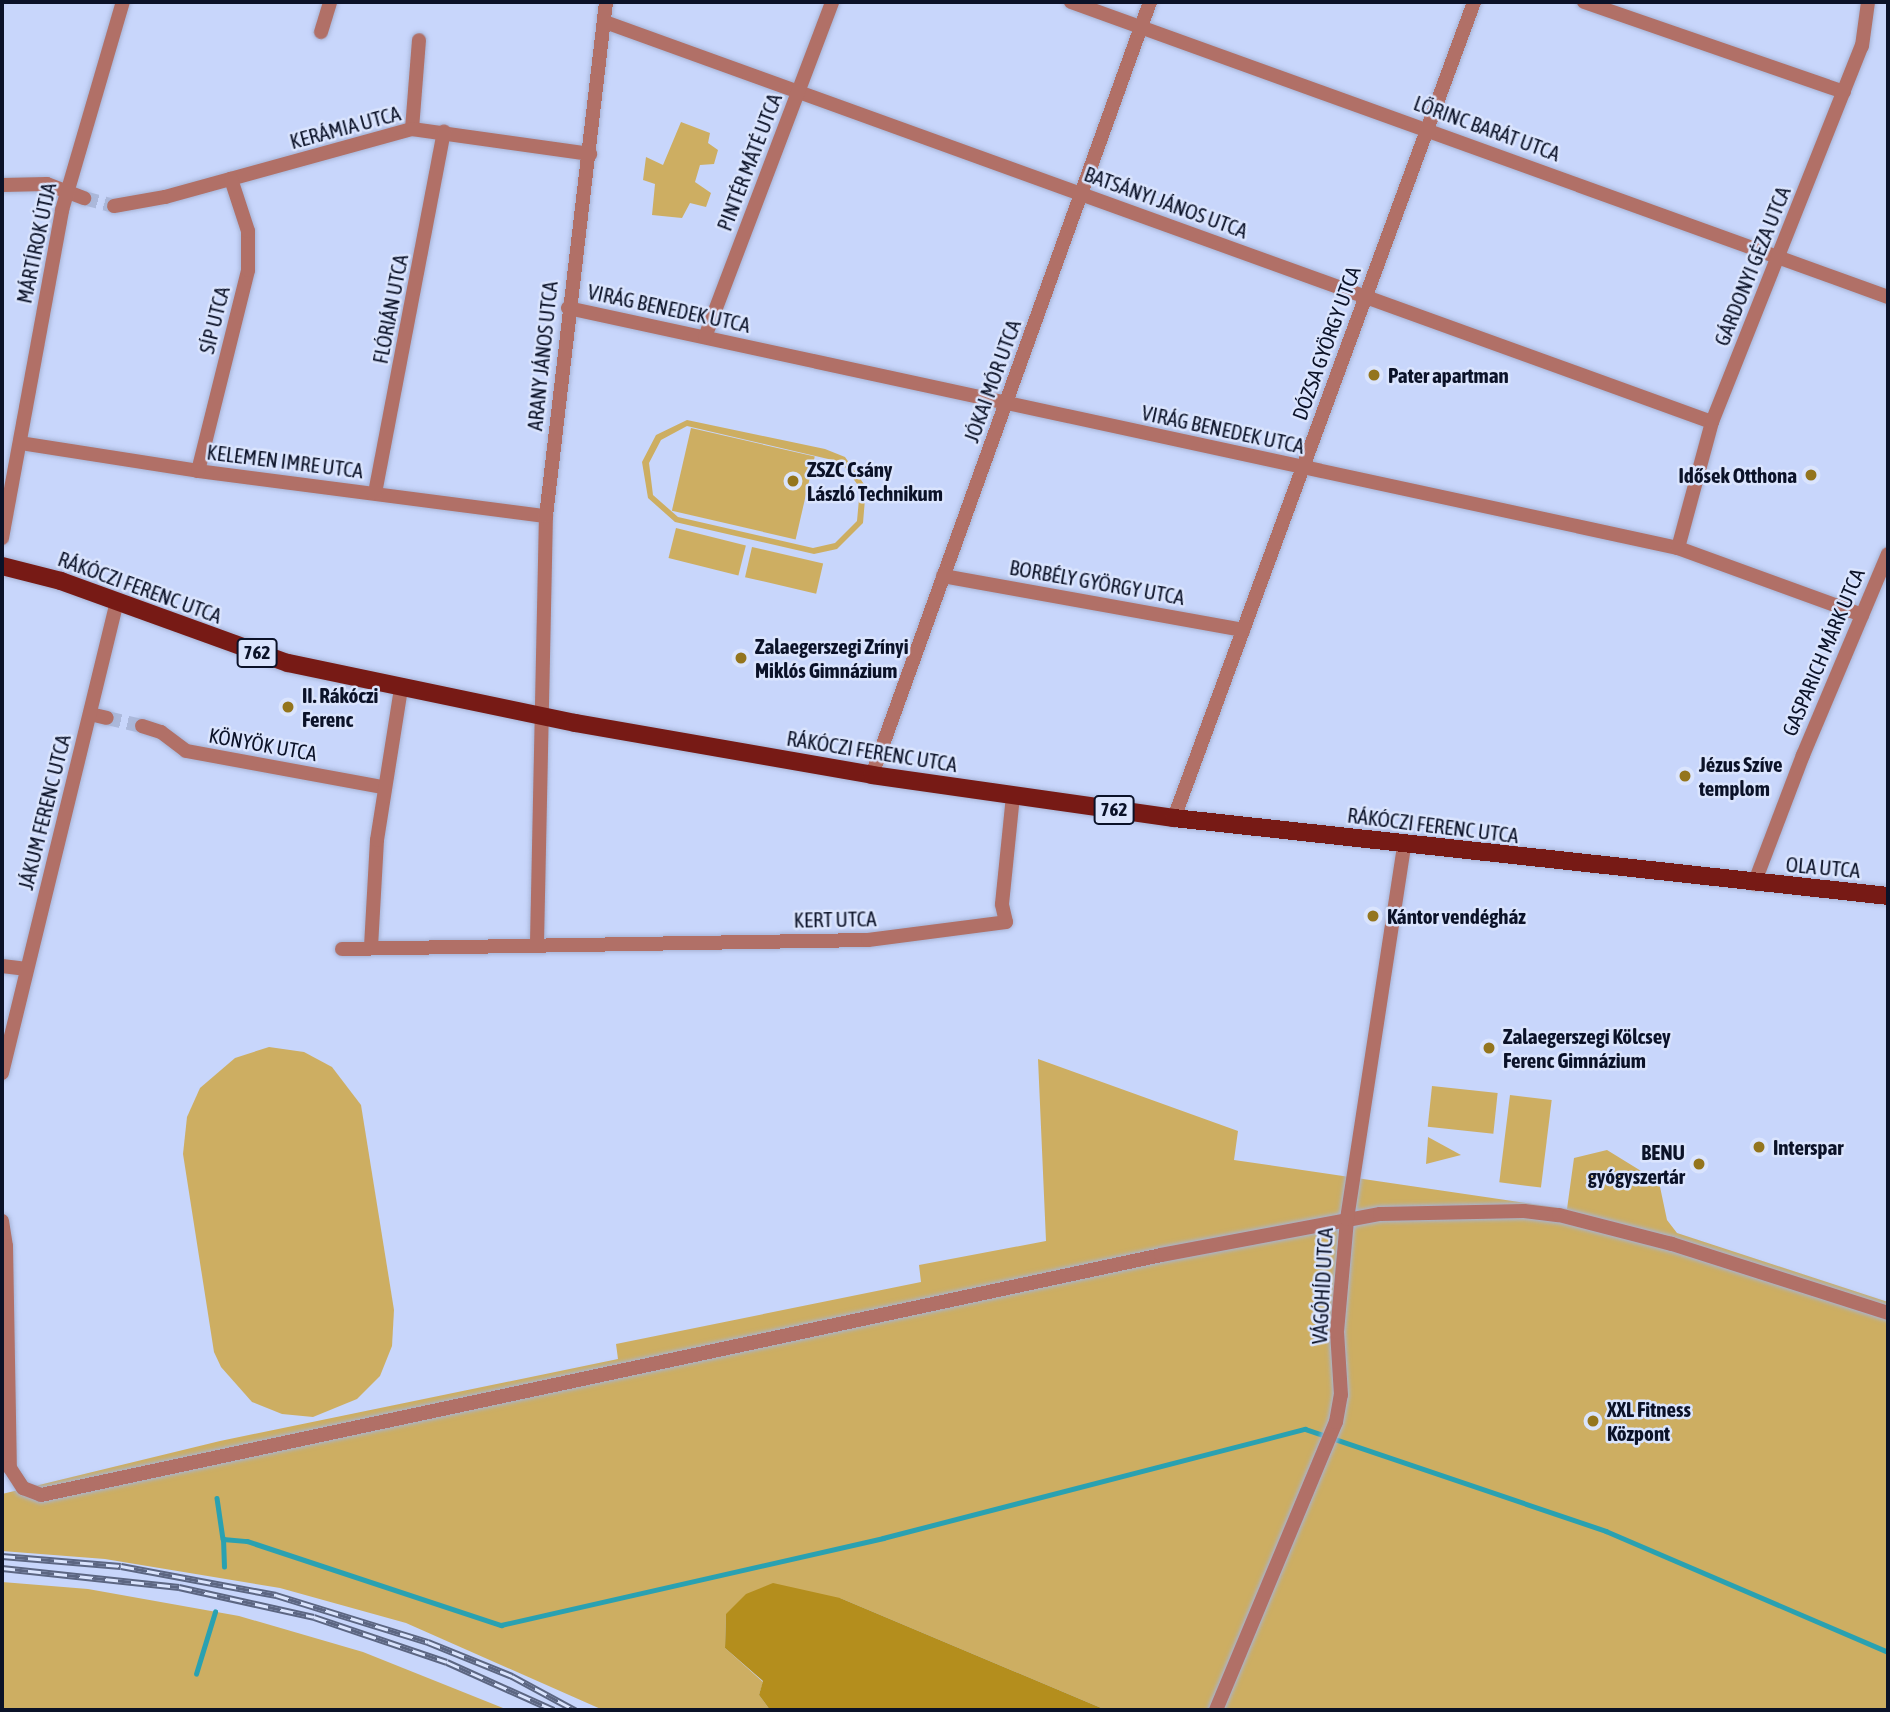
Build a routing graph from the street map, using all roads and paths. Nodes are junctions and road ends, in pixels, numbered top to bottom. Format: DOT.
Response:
graph roads {
  1 [pos="123,2"];
  2 [pos="330,2"];
  3 [pos="832,2"];
  4 [pos="1071,2"];
  5 [pos="1150,2"];
  6 [pos="1474,2"];
  7 [pos="1584,2"];
  8 [pos="1868,2"];
  9 [pos="602,3"];
  10 [pos="605,22"];
  11 [pos="1141,28"];
  12 [pos="321,32"];
  13 [pos="419,40"];
  14 [pos="799,91"];
  15 [pos="1844,92"];
  16 [pos="1426,128"];
  17 [pos="412,129"];
  18 [pos="444,132"];
  19 [pos="590,154"];
  20 [pos="233,182"];
  21 [pos="2,185"];
  22 [pos="68,188"];
  23 [pos="1081,194"];
  24 [pos="84,198"];
  25 [pos="114,206"];
  26 [pos="1780,257"];
  27 [pos="1366,297"];
  28 [pos="1888,297"];
  29 [pos="568,308"];
  30 [pos="705,337"];
  31 [pos="1006,403"];
  32 [pos="1712,422"];
  33 [pos="20,443"];
  34 [pos="1303,468"];
  35 [pos="198,471"];
  36 [pos="375,493"];
  37 [pos="546,516"];
  38 [pos="2,538"];
  39 [pos="1678,548"];
  40 [pos="1886,564"];
  41 [pos="2,566"];
  42 [pos="943,576"];
  43 [pos="117,601"];
  44 [pos="1862,615"];
  45 [pos="1243,630"];
  46 [pos="401,689"];
  47 [pos="90,714"];
  48 [pos="542,717"];
  49 [pos="107,718"];
  50 [pos="142,726"];
  51 [pos="872,775"];
  52 [pos="383,787"];
  53 [pos="1013,796"];
  54 [pos="1174,818"];
  55 [pos="1404,845"];
  56 [pos="1754,884"];
  57 [pos="1888,896"];
  58 [pos="537,943"];
  59 [pos="371,947"];
  60 [pos="342,949"];
  61 [pos="2,965"];
  62 [pos="27,969"];
  63 [pos="2,1073"];
  64 [pos="1346,1219"];
  65 [pos="2,1221"];
  66 [pos="1888,1313"];
  67 [pos="1216,1710"];
  1 -- 22 [label="street, MÁRTÍROK ÚTJA"];
  2 -- 12 [label="street"];
  3 -- 14 [label="street, PINTÉR MÁTÉ UTCA"];
  4 -- 11 [label="street, LŐRINC BARÁT UTCA"];
  5 -- 11 [label="street, JÓKAI MÓR UTCA"];
  6 -- 16 [label="street, DÓZSA GYÖRGY UTCA"];
  7 -- 15 [label="street"];
  8 -- 15 [label="street, GÁRDONYI GÉZA UTCA"];
  9 -- 10 [label="street, ARANY JÁNOS UTCA"];
  10 -- 14 [label="street, BATSÁNYI JÁNOS UTCA"];
  10 -- 19 [label="street, ARANY JÁNOS UTCA"];
  11 -- 16 [label="street, LŐRINC BARÁT UTCA"];
  11 -- 23 [label="street, JÓKAI MÓR UTCA"];
  13 -- 17 [label="street"];
  14 -- 23 [label="street, BATSÁNYI JÁNOS UTCA"];
  14 -- 30 [label="street, PINTÉR MÁTÉ UTCA"];
  15 -- 26 [label="street, GÁRDONYI GÉZA UTCA"];
  16 -- 26 [label="street, LŐRINC BARÁT UTCA"];
  16 -- 27 [label="street, DÓZSA GYÖRGY UTCA"];
  17 -- 18 [label="street, KERÁMIA UTCA"];
  17 -- 20 [label="street, KERÁMIA UTCA"];
  18 -- 19 [label="street, KERÁMIA UTCA"];
  18 -- 36 [label="street, FLÓRIÁN UTCA"];
  19 -- 29 [label="street, ARANY JÁNOS UTCA"];
  20 -- 25 [label="street, KERÁMIA UTCA"];
  20 -- 35 [label="street, SÍP UTCA"];
  21 -- 22 [label="street"];
  22 -- 24 [label="street"];
  22 -- 33 [label="street, MÁRTÍROK ÚTJA"];
  23 -- 27 [label="street, BATSÁNYI JÁNOS UTCA"];
  23 -- 31 [label="street, JÓKAI MÓR UTCA"];
  26 -- 28 [label="street, LŐRINC BARÁT UTCA"];
  26 -- 32 [label="street, GÁRDONYI GÉZA UTCA"];
  27 -- 32 [label="street, BATSÁNYI JÁNOS UTCA"];
  27 -- 34 [label="street, DÓZSA GYÖRGY UTCA"];
  29 -- 30 [label="street, VIRÁG BENEDEK UTCA"];
  29 -- 37 [label="street, ARANY JÁNOS UTCA"];
  30 -- 31 [label="street, VIRÁG BENEDEK UTCA"];
  31 -- 34 [label="street, VIRÁG BENEDEK UTCA"];
  31 -- 42 [label="street, JÓKAI MÓR UTCA"];
  32 -- 39 [label="street, GÁRDONYI GÉZA UTCA"];
  33 -- 35 [label="street, KELEMEN IMRE UTCA"];
  33 -- 38 [label="street, MÁRTÍROK ÚTJA"];
  34 -- 39 [label="street, VIRÁG BENEDEK UTCA"];
  34 -- 45 [label="street, DÓZSA GYÖRGY UTCA"];
  35 -- 36 [label="street, KELEMEN IMRE UTCA"];
  36 -- 37 [label="street, KELEMEN IMRE UTCA"];
  37 -- 48 [label="street, ARANY JÁNOS UTCA"];
  39 -- 44 [label="street, VIRÁG BENEDEK UTCA"];
  40 -- 44 [label="street, GASPARICH MÁRK UTCA"];
  41 -- 43 [label="main road, RÁKÓCZI FERENC UTCA / 762"];
  42 -- 45 [label="street, BORBÉLY GYÖRGY UTCA"];
  42 -- 51 [label="street, JÓKAI MÓR UTCA"];
  43 -- 46 [label="main road, RÁKÓCZI FERENC UTCA / 762"];
  43 -- 47 [label="street, JÁKUM FERENC UTCA"];
  44 -- 56 [label="street, GASPARICH MÁRK UTCA"];
  45 -- 54 [label="street, DÓZSA GYÖRGY UTCA"];
  46 -- 48 [label="main road, RÁKÓCZI FERENC UTCA / 762"];
  46 -- 52 [label="street"];
  47 -- 49 [label="street"];
  47 -- 62 [label="street, JÁKUM FERENC UTCA"];
  48 -- 51 [label="main road, RÁKÓCZI FERENC UTCA / 762"];
  48 -- 58 [label="street"];
  50 -- 52 [label="street, KÖNYÖK UTCA"];
  51 -- 53 [label="main road, RÁKÓCZI FERENC UTCA / 762"];
  52 -- 59 [label="street"];
  53 -- 54 [label="main road, RÁKÓCZI FERENC UTCA / 762"];
  53 -- 58 [label="street, KERT UTCA"];
  54 -- 55 [label="main road, RÁKÓCZI FERENC UTCA / 762"];
  55 -- 56 [label="main road, RÁKÓCZI FERENC UTCA / 762"];
  55 -- 64 [label="street, VÁGÓHÍD UTCA"];
  56 -- 57 [label="main road, OLA UTCA / 762"];
  58 -- 59 [label="street, KERT UTCA"];
  59 -- 60 [label="street, KERT UTCA"];
  61 -- 62 [label="street"];
  62 -- 63 [label="street, JÁKUM FERENC UTCA"];
  64 -- 65 [label="street"];
  64 -- 66 [label="street"];
  64 -- 67 [label="street, VÁGÓHÍD UTCA"];
}
